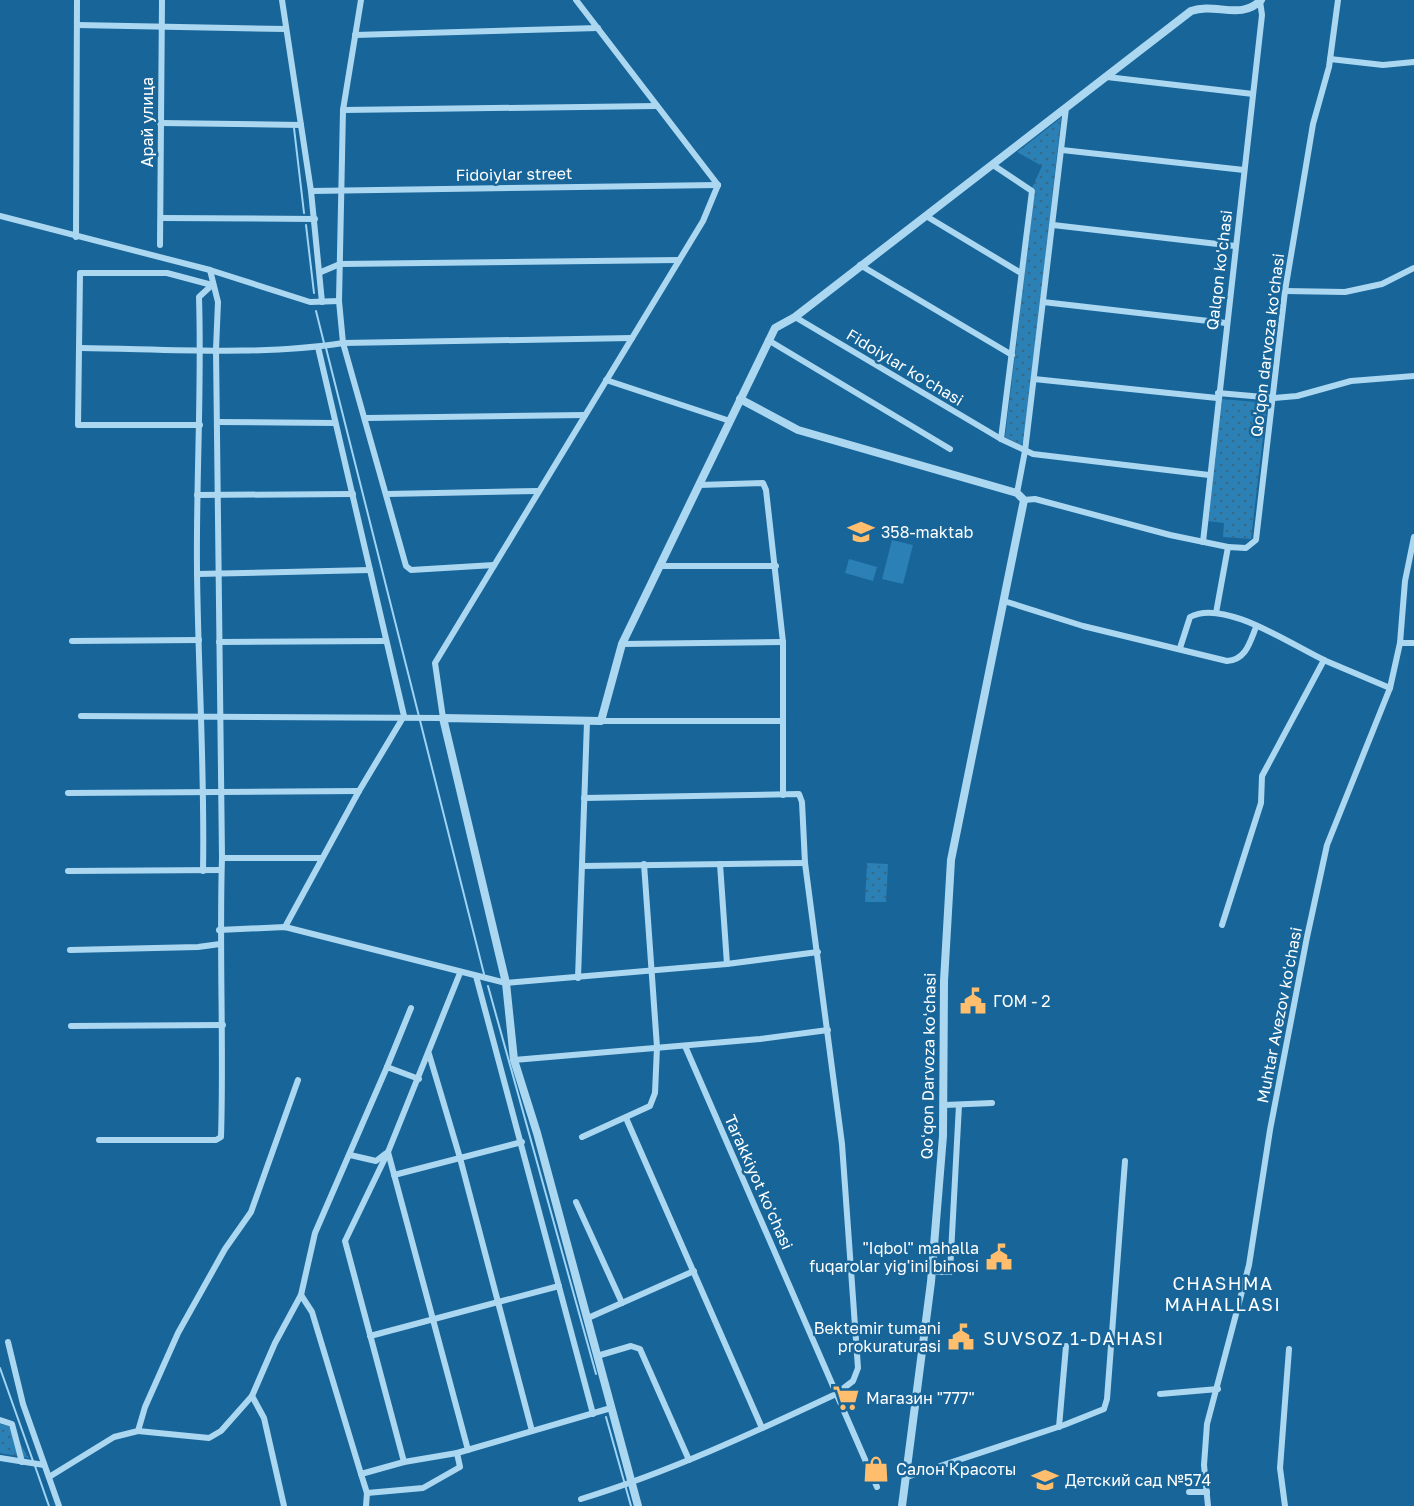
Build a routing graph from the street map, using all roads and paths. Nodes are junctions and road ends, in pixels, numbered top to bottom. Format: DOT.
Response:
graph roads {
  1 [pos="77,0"];
  2 [pos="162,0"];
  3 [pos="282,0"];
  4 [pos="361,0"];
  5 [pos="576,0"];
  6 [pos="1338,0"];
  7 [pos="1261,1"];
  8 [pos="77,25"];
  9 [pos="162,27"];
  10 [pos="598,28"];
  11 [pos="286,29"];
  12 [pos="355,35"];
  13 [pos="1330,59"];
  14 [pos="1414,62"];
  15 [pos="1107,77"];
  16 [pos="1253,94"];
  17 [pos="657,106"];
  18 [pos="1066,108"];
  19 [pos="343,110"];
  20 [pos="160,123"];
  21 [pos="301,125"];
  22 [pos="1062,150"];
  23 [pos="993,165"];
  24 [pos="1244,170"];
  25 [pos="718,185"];
  26 [pos="341,190"];
  27 [pos="311,191"];
  28 [pos="0,216"];
  29 [pos="926,216"];
  30 [pos="161,218"];
  31 [pos="315,219"];
  32 [pos="1053,225"];
  33 [pos="76,237"];
  34 [pos="160,245"];
  35 [pos="1235,246"];
  36 [pos="679,260"];
  37 [pos="340,264"];
  38 [pos="859,265"];
  39 [pos="1414,268"];
  40 [pos="210,270"];
  41 [pos="321,272"];
  42 [pos="1022,273"];
  43 [pos="212,285"];
  44 [pos="1285,291"];
  45 [pos="339,301"];
  46 [pos="322,302"];
  47 [pos="1043,302"];
  48 [pos="795,317"];
  49 [pos="1226,323"];
  50 [pos="632,338"];
  51 [pos="768,340"];
  52 [pos="343,344"];
  53 [pos="318,347"];
  54 [pos="81,348"];
  55 [pos="216,349"];
  56 [pos="201,350"];
  57 [pos="1012,355"];
  58 [pos="1414,376"];
  59 [pos="1034,379"];
  60 [pos="606,380"];
  61 [pos="1218,396"];
  62 [pos="1274,398"];
  63 [pos="740,399"];
  64 [pos="585,415"];
  65 [pos="366,418"];
  66 [pos="730,421"];
  67 [pos="217,422"];
  68 [pos="335,423"];
  69 [pos="200,425"];
  70 [pos="1001,439"];
  71 [pos="950,449"];
  72 [pos="1025,452"];
  73 [pos="1209,475"];
  74 [pos="699,485"];
  75 [pos="538,491"];
  76 [pos="353,494"];
  77 [pos="387,494"];
  78 [pos="196,495"];
  79 [pos="217,495"];
  80 [pos="1021,497"];
  81 [pos="1414,537"];
  82 [pos="1203,542"];
  83 [pos="1228,547"];
  84 [pos="494,565"];
  85 [pos="660,566"];
  86 [pos="776,566"];
  87 [pos="370,570"];
  88 [pos="197,574"];
  89 [pos="218,574"];
  90 [pos="1004,601"];
  91 [pos="1216,613"];
  92 [pos="1256,627"];
  93 [pos="199,640"];
  94 [pos="72,641"];
  95 [pos="385,641"];
  96 [pos="219,642"];
  97 [pos="783,642"];
  98 [pos="1400,643"];
  99 [pos="1414,643"];
  100 [pos="622,644"];
  101 [pos="1180,648"];
  102 [pos="1324,660"];
  103 [pos="1390,688"];
  104 [pos="81,716"];
  105 [pos="202,716"];
  106 [pos="404,716"];
  107 [pos="219,717"];
  108 [pos="443,718"];
  109 [pos="601,721"];
  110 [pos="783,721"];
  111 [pos="587,722"];
  112 [pos="359,791"];
  113 [pos="68,793"];
  114 [pos="205,793"];
  115 [pos="220,794"];
  116 [pos="783,795"];
  117 [pos="584,798"];
  118 [pos="222,858"];
  119 [pos="321,858"];
  120 [pos="805,863"];
  121 [pos="644,864"];
  122 [pos="720,864"];
  123 [pos="583,866"];
  124 [pos="221,870"];
  125 [pos="68,871"];
  126 [pos="203,871"];
  127 [pos="1222,925"];
  128 [pos="285,927"];
  129 [pos="219,930"];
  130 [pos="220,944"];
  131 [pos="70,950"];
  132 [pos="818,952"];
  133 [pos="727,964"];
  134 [pos="650,970"];
  135 [pos="460,973"];
  136 [pos="476,976"];
  137 [pos="578,978"];
  138 [pos="506,983"];
  139 [pos="411,1008"];
  140 [pos="223,1025"];
  141 [pos="71,1026"];
  142 [pos="828,1030"];
  143 [pos="685,1046"];
  144 [pos="657,1047"];
  145 [pos="429,1054"];
  146 [pos="514,1060"];
  147 [pos="387,1067"];
  148 [pos="419,1079"];
  149 [pos="298,1080"];
  150 [pos="992,1103"];
  151 [pos="945,1105"];
  152 [pos="959,1105"];
  153 [pos="626,1118"];
  154 [pos="582,1137"];
  155 [pos="99,1140"];
  156 [pos="522,1142"];
  157 [pos="388,1152"];
  158 [pos="350,1155"];
  159 [pos="460,1158"];
  160 [pos="1125,1161"];
  161 [pos="394,1175"];
  162 [pos="576,1203"];
  163 [pos="694,1271"];
  164 [pos="932,1272"];
  165 [pos="559,1286"];
  166 [pos="301,1295"];
  167 [pos="497,1302"];
  168 [pos="622,1303"];
  169 [pos="434,1318"];
  170 [pos="588,1318"];
  171 [pos="370,1336"];
  172 [pos="8,1342"];
  173 [pos="1066,1346"];
  174 [pos="1289,1349"];
  175 [pos="597,1356"];
  176 [pos="1218,1389"];
  177 [pos="836,1394"];
  178 [pos="1160,1394"];
  179 [pos="252,1396"];
  180 [pos="611,1408"];
  181 [pos="593,1414"];
  182 [pos="0,1420"];
  183 [pos="1059,1427"];
  184 [pos="762,1428"];
  185 [pos="138,1431"];
  186 [pos="532,1431"];
  187 [pos="468,1450"];
  188 [pos="457,1453"];
  189 [pos="0,1458"];
  190 [pos="689,1460"];
  191 [pos="25,1462"];
  192 [pos="404,1462"];
  193 [pos="44,1466"];
  194 [pos="361,1474"];
  195 [pos="48,1477"];
  196 [pos="907,1477"];
  197 [pos="630,1484"];
  198 [pos="877,1487"];
  199 [pos="1189,1492"];
  200 [pos="1207,1492"];
  201 [pos="366,1493"];
  202 [pos="581,1499"];
  203 [pos="58,1506"];
  204 [pos="284,1506"];
  205 [pos="366,1506"];
  206 [pos="638,1506"];
  207 [pos="903,1506"];
  208 [pos="1208,1506"];
  209 [pos="1285,1506"];
  1 -- 8 [label="street"];
  2 -- 9 [label="street, Арай улица"];
  3 -- 11 [label="street"];
  4 -- 12 [label="street"];
  5 -- 10 [label="street"];
  6 -- 13 [label="street, Qo'qon darvoza ko'chasi"];
  7 -- 15 [label="street"];
  7 -- 16 [label="street, Qalqon ko'chasi"];
  8 -- 9 [label="street"];
  8 -- 33 [label="street"];
  9 -- 11 [label="street"];
  9 -- 20 [label="street, Арай улица"];
  10 -- 12 [label="street"];
  10 -- 17 [label="street"];
  11 -- 21 [label="street"];
  12 -- 19 [label="street"];
  13 -- 14 [label="street"];
  13 -- 44 [label="street, Qo'qon darvoza ko'chasi"];
  15 -- 16 [label="street"];
  15 -- 18 [label="street"];
  16 -- 24 [label="street, Qalqon ko'chasi"];
  17 -- 19 [label="street"];
  17 -- 25 [label="street"];
  18 -- 22 [label="street"];
  18 -- 23 [label="street"];
  19 -- 26 [label="street"];
  20 -- 21 [label="street"];
  20 -- 30 [label="street, Арай улица"];
  21 -- 27 [label="street"];
  22 -- 24 [label="street"];
  22 -- 32 [label="street"];
  23 -- 29 [label="street"];
  23 -- 42 [label="street"];
  24 -- 35 [label="street, Qalqon ko'chasi"];
  25 -- 26 [label="street, Fidoiylar street"];
  25 -- 36 [label="street"];
  26 -- 27 [label="street, Fidoiylar street"];
  26 -- 37 [label="street"];
  27 -- 31 [label="street"];
  28 -- 33 [label="street"];
  29 -- 38 [label="street"];
  29 -- 42 [label="street"];
  30 -- 31 [label="street"];
  30 -- 34 [label="street, Арай улица"];
  31 -- 41 [label="street"];
  32 -- 35 [label="street"];
  32 -- 47 [label="street"];
  33 -- 40 [label="street"];
  35 -- 49 [label="street, Qalqon ko'chasi"];
  36 -- 37 [label="street"];
  36 -- 50 [label="street"];
  37 -- 41 [label="street"];
  37 -- 45 [label="street"];
  38 -- 48 [label="street"];
  38 -- 57 [label="street"];
  39 -- 44 [label="street"];
  40 -- 43 [label="street"];
  40 -- 46 [label="street"];
  41 -- 46 [label="street"];
  42 -- 57 [label="street"];
  43 -- 54 [label="street"];
  43 -- 55 [label="street"];
  43 -- 56 [label="street"];
  44 -- 62 [label="street, Qo'qon darvoza ko'chasi"];
  45 -- 46 [label="street"];
  45 -- 52 [label="street"];
  47 -- 49 [label="street"];
  47 -- 59 [label="street"];
  48 -- 51 [label="street"];
  48 -- 70 [label="street, Fidoiylar ko'chasi"];
  49 -- 61 [label="street, Qalqon ko'chasi"];
  50 -- 52 [label="street"];
  50 -- 60 [label="street"];
  51 -- 63 [label="street"];
  51 -- 71 [label="street"];
  52 -- 53 [label="street"];
  52 -- 65 [label="street"];
  53 -- 55 [label="street"];
  53 -- 68 [label="street"];
  54 -- 56 [label="street"];
  54 -- 69 [label="street"];
  55 -- 56 [label="street"];
  55 -- 67 [label="street"];
  56 -- 69 [label="street"];
  57 -- 70 [label="street"];
  58 -- 62 [label="street"];
  59 -- 61 [label="street"];
  59 -- 72 [label="street"];
  60 -- 64 [label="street"];
  60 -- 66 [label="street"];
  61 -- 62 [label="street"];
  61 -- 73 [label="street, Qalqon ko'chasi"];
  62 -- 83 [label="street, Qo'qon darvoza ko'chasi"];
  63 -- 66 [label="street"];
  63 -- 80 [label="street"];
  64 -- 65 [label="street"];
  64 -- 75 [label="street"];
  65 -- 77 [label="street"];
  66 -- 74 [label="street"];
  67 -- 68 [label="street"];
  67 -- 79 [label="street"];
  68 -- 76 [label="street"];
  69 -- 78 [label="street"];
  70 -- 72 [label="street, Fidoiylar ko'chasi"];
  72 -- 73 [label="street"];
  72 -- 80 [label="street"];
  73 -- 82 [label="street, Qalqon ko'chasi"];
  74 -- 85 [label="street"];
  74 -- 86 [label="street"];
  75 -- 77 [label="street"];
  75 -- 84 [label="street"];
  76 -- 79 [label="street"];
  76 -- 87 [label="street"];
  77 -- 84 [label="street"];
  78 -- 79 [label="street"];
  78 -- 88 [label="street"];
  79 -- 89 [label="street"];
  80 -- 82 [label="street"];
  80 -- 90 [label="street, Qoʻqon Darvoza koʻchasi"];
  81 -- 98 [label="street, Muhtar Avezov ko'chasi"];
  82 -- 83 [label="street"];
  83 -- 91 [label="street"];
  84 -- 108 [label="street"];
  85 -- 86 [label="street"];
  85 -- 100 [label="street"];
  86 -- 97 [label="street"];
  87 -- 89 [label="street"];
  87 -- 95 [label="street"];
  88 -- 89 [label="street"];
  88 -- 93 [label="street"];
  89 -- 96 [label="street"];
  90 -- 101 [label="street"];
  90 -- 151 [label="street, Qoʻqon Darvoza koʻchasi"];
  91 -- 92 [label="street"];
  91 -- 101 [label="street"];
  92 -- 101 [label="street"];
  92 -- 102 [label="street"];
  93 -- 94 [label="street"];
  93 -- 105 [label="street"];
  95 -- 96 [label="street"];
  95 -- 106 [label="street"];
  96 -- 107 [label="street"];
  97 -- 100 [label="street"];
  97 -- 110 [label="street"];
  98 -- 99 [label="street"];
  98 -- 103 [label="street, Muhtar Avezov ko'chasi"];
  100 -- 109 [label="street"];
  102 -- 103 [label="street"];
  102 -- 127 [label="street"];
  103 -- 176 [label="street, Muhtar Avezov ko'chasi"];
  104 -- 105 [label="street"];
  105 -- 107 [label="street"];
  105 -- 114 [label="street"];
  106 -- 107 [label="street"];
  106 -- 108 [label="street"];
  106 -- 112 [label="street"];
  107 -- 115 [label="street"];
  108 -- 111 [label="street"];
  108 -- 138 [label="street"];
  109 -- 110 [label="street"];
  109 -- 111 [label="street"];
  110 -- 116 [label="street"];
  111 -- 117 [label="street"];
  112 -- 115 [label="street"];
  112 -- 119 [label="street"];
  113 -- 114 [label="street"];
  114 -- 115 [label="street"];
  114 -- 126 [label="street"];
  115 -- 118 [label="street"];
  116 -- 117 [label="street"];
  116 -- 120 [label="street"];
  117 -- 123 [label="street"];
  118 -- 119 [label="street"];
  118 -- 124 [label="street"];
  119 -- 128 [label="street"];
  120 -- 122 [label="street"];
  120 -- 132 [label="street"];
  121 -- 122 [label="street"];
  121 -- 123 [label="street"];
  121 -- 134 [label="street"];
  122 -- 133 [label="street"];
  123 -- 137 [label="street"];
  124 -- 126 [label="street"];
  124 -- 129 [label="street"];
  125 -- 126 [label="street"];
  128 -- 129 [label="street"];
  128 -- 135 [label="street"];
  129 -- 130 [label="street"];
  130 -- 131 [label="street"];
  130 -- 140 [label="street"];
  132 -- 133 [label="street"];
  132 -- 142 [label="street"];
  133 -- 134 [label="street"];
  134 -- 137 [label="street"];
  134 -- 144 [label="street"];
  135 -- 136 [label="street"];
  135 -- 145 [label="street"];
  136 -- 138 [label="street"];
  136 -- 156 [label="street"];
  137 -- 138 [label="street"];
  138 -- 146 [label="street"];
  139 -- 147 [label="street"];
  140 -- 141 [label="street"];
  140 -- 155 [label="street"];
  142 -- 143 [label="street"];
  142 -- 177 [label="street"];
  143 -- 144 [label="street"];
  143 -- 177 [label="street, Tarakkiyot ko'chasi"];
  144 -- 146 [label="street"];
  144 -- 153 [label="street"];
  145 -- 148 [label="street"];
  145 -- 159 [label="street"];
  146 -- 170 [label="street"];
  147 -- 148 [label="street"];
  147 -- 158 [label="street"];
  148 -- 157 [label="street"];
  149 -- 185 [label="street"];
  150 -- 152 [label="street"];
  151 -- 152 [label="street"];
  151 -- 164 [label="street, Qoʻqon Darvoza koʻchasi"];
  152 -- 164 [label="street"];
  153 -- 154 [label="street"];
  153 -- 163 [label="street"];
  156 -- 159 [label="street"];
  156 -- 165 [label="street"];
  157 -- 158 [label="street"];
  157 -- 161 [label="street"];
  157 -- 171 [label="street"];
  158 -- 166 [label="street"];
  159 -- 161 [label="street"];
  159 -- 167 [label="street"];
  160 -- 183 [label="street"];
  161 -- 169 [label="street"];
  162 -- 168 [label="street"];
  163 -- 168 [label="street"];
  163 -- 184 [label="street"];
  164 -- 196 [label="street, Qoʻqon Darvoza koʻchasi"];
  165 -- 167 [label="street"];
  165 -- 181 [label="street"];
  166 -- 179 [label="street"];
  166 -- 194 [label="street"];
  167 -- 169 [label="street"];
  167 -- 186 [label="street"];
  168 -- 170 [label="street"];
  169 -- 171 [label="street"];
  169 -- 187 [label="street"];
  170 -- 175 [label="street"];
  171 -- 192 [label="street"];
  172 -- 193 [label="street"];
  173 -- 183 [label="street"];
  174 -- 209 [label="street"];
  175 -- 180 [label="street"];
  175 -- 190 [label="street"];
  176 -- 178 [label="street"];
  176 -- 200 [label="street, Muhtar Avezov ko'chasi"];
  177 -- 184 [label="street"];
  177 -- 198 [label="street, Tarakkiyot ko'chasi"];
  179 -- 185 [label="street"];
  179 -- 204 [label="street"];
  180 -- 181 [label="street"];
  180 -- 197 [label="street"];
  181 -- 186 [label="street"];
  182 -- 191 [label="street"];
  183 -- 196 [label="street"];
  184 -- 190 [label="street"];
  185 -- 195 [label="street"];
  186 -- 187 [label="street"];
  187 -- 188 [label="street"];
  188 -- 192 [label="street"];
  188 -- 201 [label="street"];
  189 -- 191 [label="street"];
  190 -- 197 [label="street"];
  191 -- 193 [label="street"];
  192 -- 194 [label="street"];
  193 -- 195 [label="street"];
  194 -- 201 [label="street"];
  195 -- 203 [label="street"];
  196 -- 207 [label="street, Qoʻqon Darvoza koʻchasi"];
  197 -- 202 [label="street"];
  197 -- 206 [label="street"];
  199 -- 200 [label="street"];
  200 -- 208 [label="street, Muhtar Avezov ko'chasi"];
  201 -- 205 [label="street"];
}
